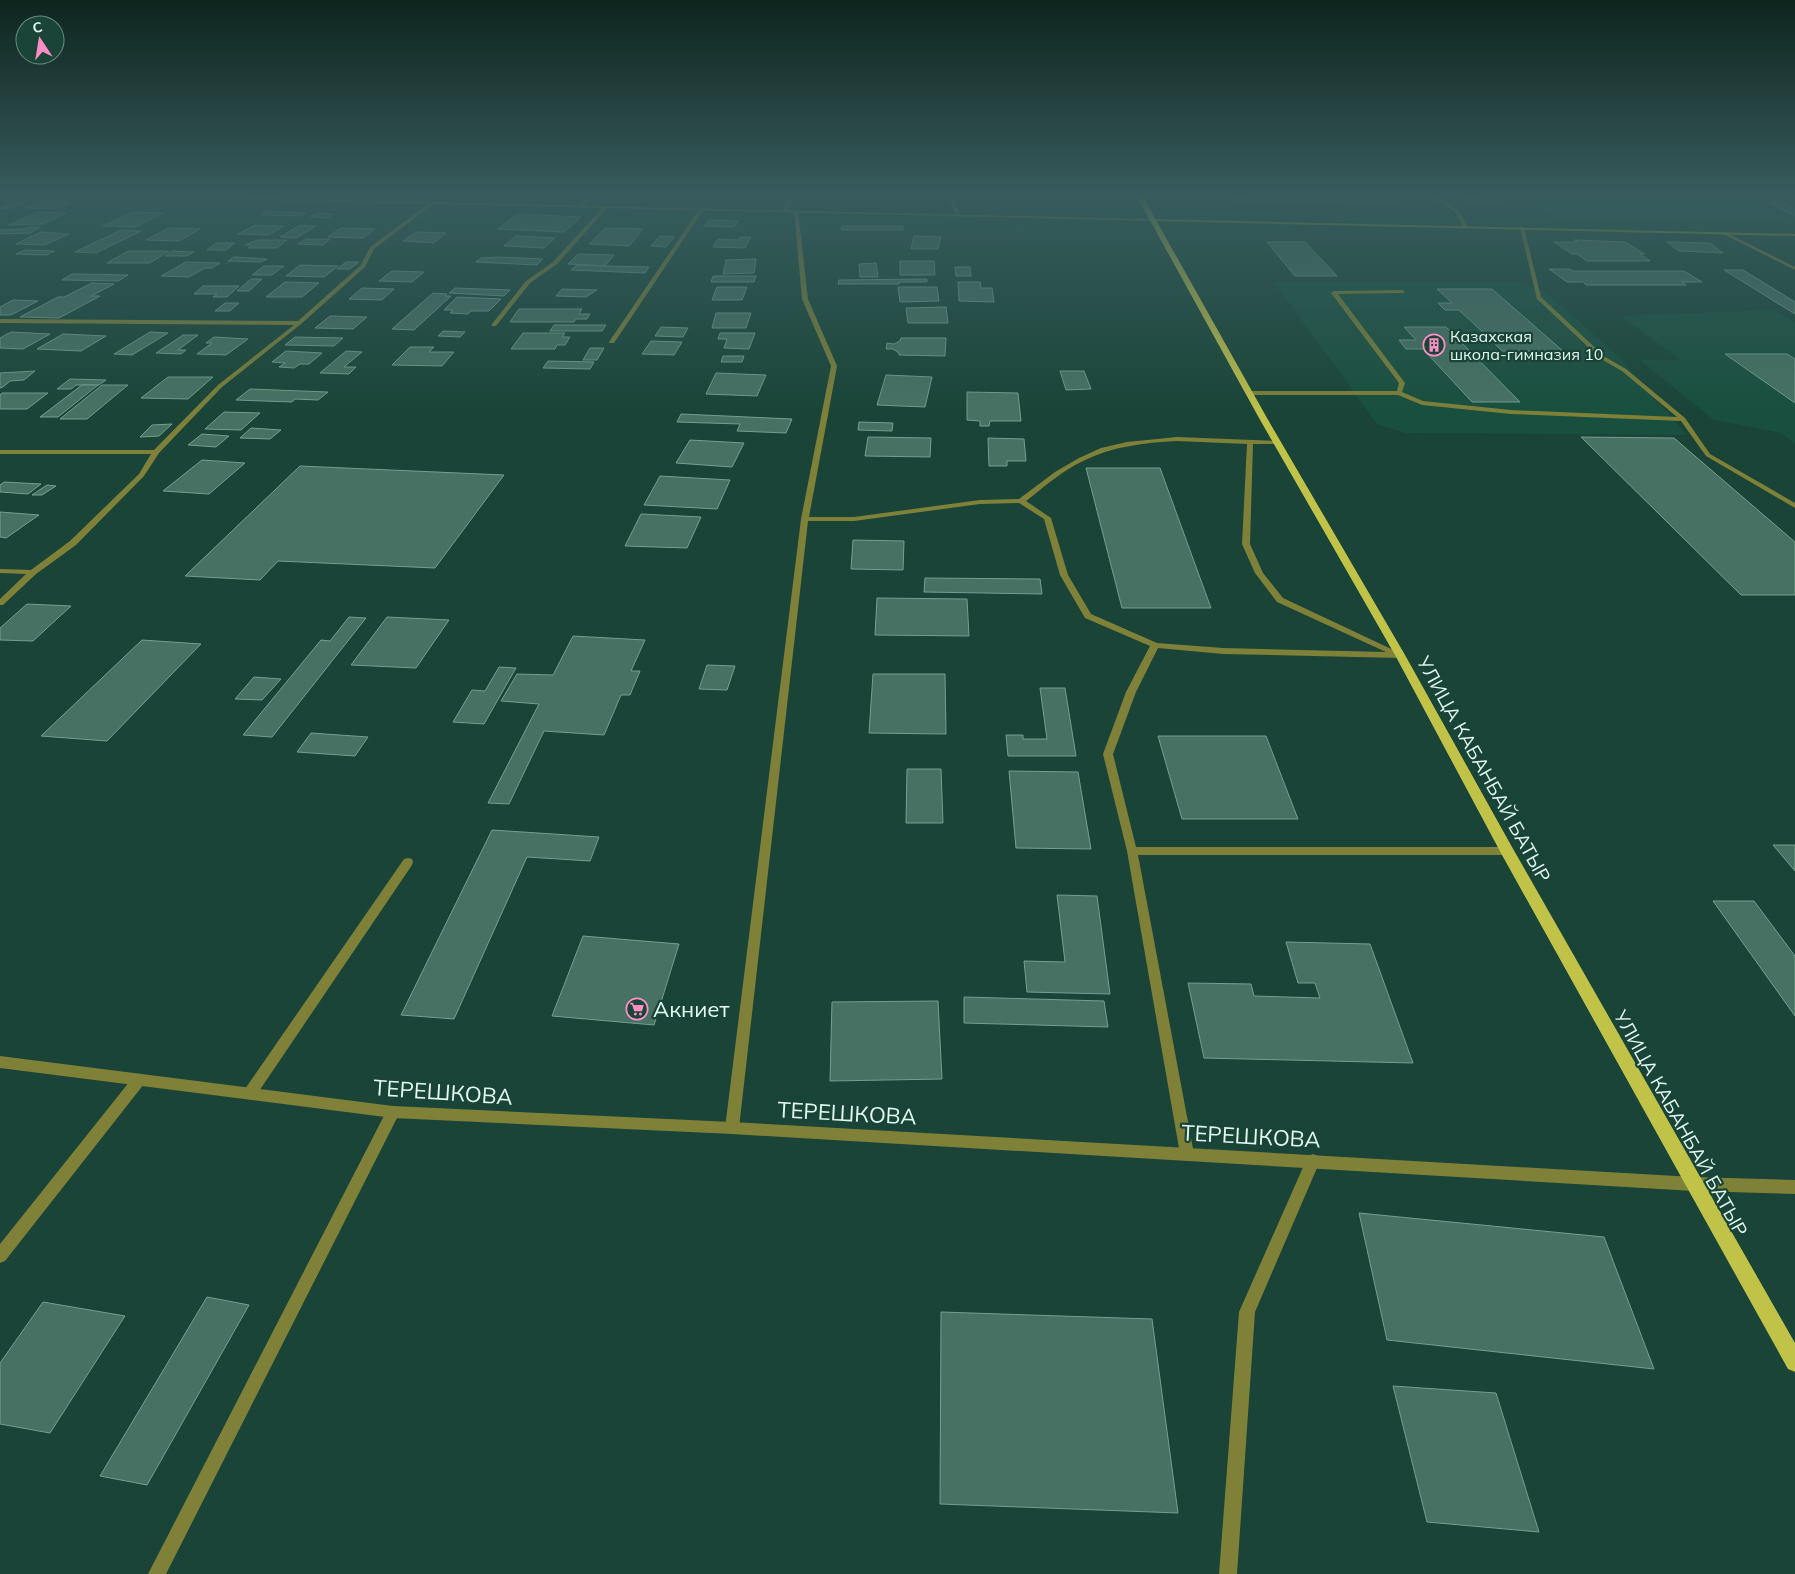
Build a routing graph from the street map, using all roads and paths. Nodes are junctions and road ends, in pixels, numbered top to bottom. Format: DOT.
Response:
graph roads {
  1 [pos="360,268"];
  2 [pos="547,268"];
  3 [pos="662,268"];
  4 [pos="802,268"];
  5 [pos="1179,268"];
  6 [pos="1532,268"];
  7 [pos="1403,292"];
  8 [pos="0,321"];
  9 [pos="299,322"];
  10 [pos="494,325"];
  11 [pos="612,342"];
  12 [pos="1399,393"];
  13 [pos="1249,394"];
  14 [pos="1683,419"];
  15 [pos="1250,443"];
  16 [pos="1278,443"];
  17 [pos="0,452"];
  18 [pos="156,452"];
  19 [pos="1021,501"];
  20 [pos="1795,506"];
  21 [pos="805,519"];
  22 [pos="0,571"];
  23 [pos="33,572"];
  24 [pos="0,603"];
  25 [pos="1155,645"];
  26 [pos="1400,655"];
  27 [pos="1132,851"];
  28 [pos="1507,851"];
  29 [pos="408,862"];
  30 [pos="0,1062"];
  31 [pos="140,1080"];
  32 [pos="250,1093"];
  33 [pos="393,1112"];
  34 [pos="732,1128"];
  35 [pos="1187,1154"];
  36 [pos="1313,1161"];
  37 [pos="1694,1184"];
  38 [pos="1795,1187"];
  39 [pos="0,1256"];
  40 [pos="1795,1362"];
  41 [pos="157,1574"];
  42 [pos="1228,1574"];
  1 -- 9 [label="street"];
  2 -- 10 [label="street"];
  3 -- 11 [label="street"];
  4 -- 21 [label="street"];
  5 -- 13 [label="main road, УЛИЦА КАБАНБАЙ БАТЫР"];
  6 -- 14 [label="street"];
  7 -- 12 [label="street"];
  8 -- 9 [label="street"];
  9 -- 18 [label="street"];
  12 -- 13 [label="street"];
  12 -- 14 [label="street"];
  13 -- 16 [label="main road, УЛИЦА КАБАНБАЙ БАТЫР"];
  14 -- 20 [label="street"];
  15 -- 16 [label="street"];
  15 -- 19 [label="street"];
  15 -- 26 [label="street"];
  16 -- 26 [label="main road, УЛИЦА КАБАНБАЙ БАТЫР"];
  17 -- 18 [label="street"];
  18 -- 23 [label="street"];
  19 -- 21 [label="street"];
  19 -- 25 [label="street"];
  21 -- 34 [label="street"];
  22 -- 23 [label="street"];
  23 -- 24 [label="street"];
  25 -- 26 [label="street"];
  25 -- 27 [label="street"];
  26 -- 28 [label="main road, УЛИЦА КАБАНБАЙ БАТЫР"];
  27 -- 28 [label="street"];
  27 -- 35 [label="street"];
  28 -- 37 [label="main road, УЛИЦА КАБАНБАЙ БАТЫР"];
  29 -- 32 [label="street"];
  30 -- 31 [label="street, ТЕРЕШКОВА"];
  31 -- 32 [label="street, ТЕРЕШКОВА"];
  31 -- 39 [label="street"];
  32 -- 33 [label="street, ТЕРЕШКОВА"];
  33 -- 34 [label="street, ТЕРЕШКОВА"];
  33 -- 41 [label="street"];
  34 -- 35 [label="street, ТЕРЕШКОВА"];
  35 -- 36 [label="street, ТЕРЕШКОВА"];
  36 -- 37 [label="street, ТЕРЕШКОВА"];
  36 -- 42 [label="street"];
  37 -- 38 [label="street, ТЕРЕШКОВА"];
  37 -- 40 [label="main road, УЛИЦА КАБАНБАЙ БАТЫР"];
}
